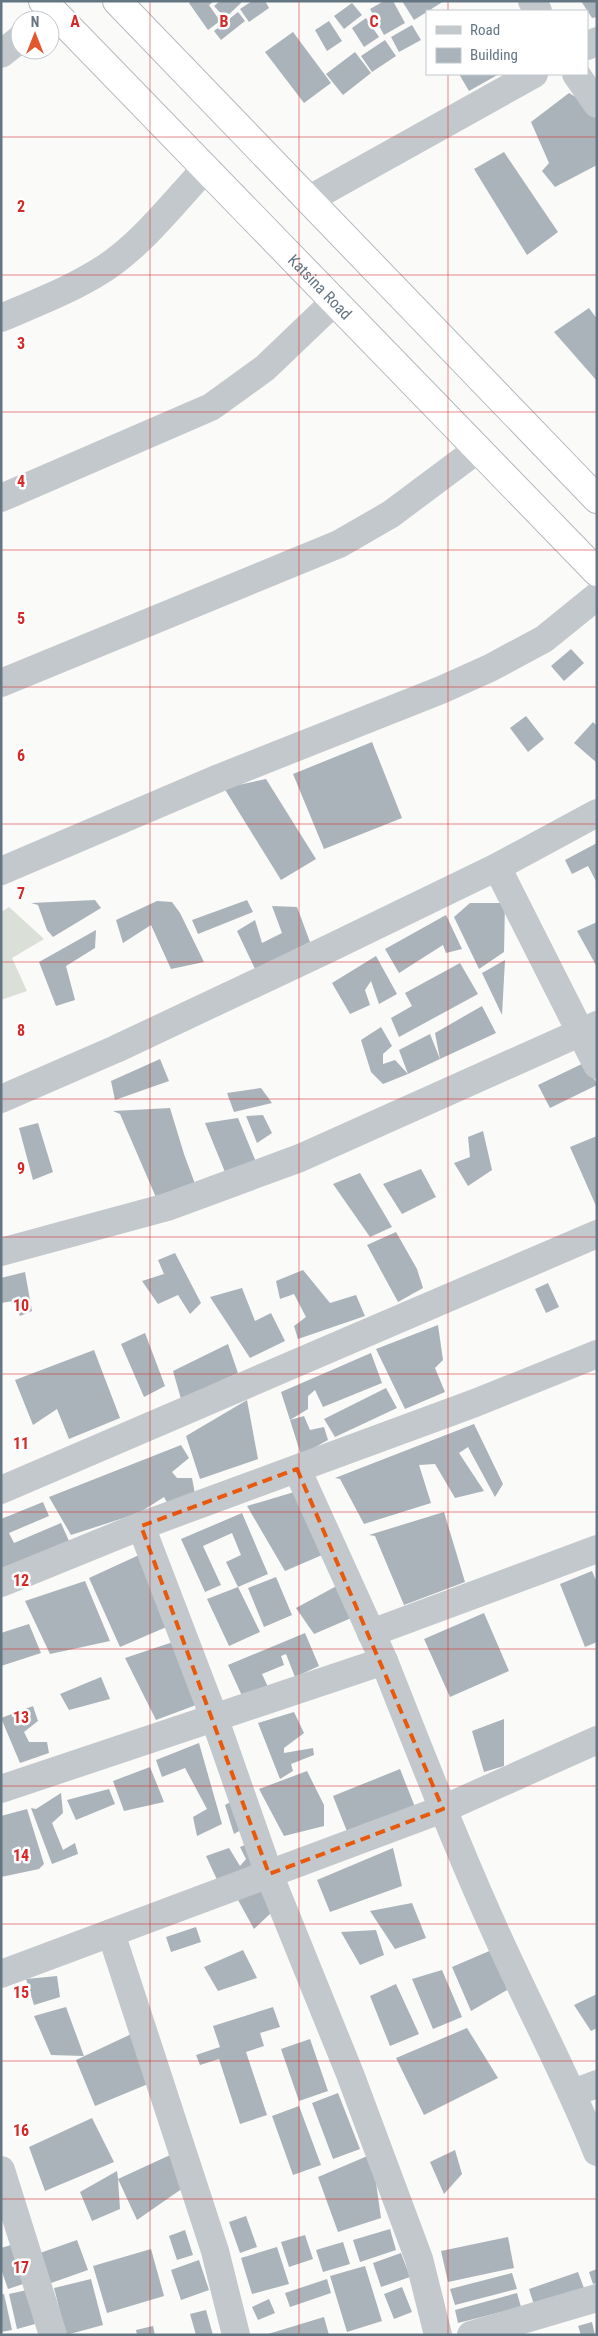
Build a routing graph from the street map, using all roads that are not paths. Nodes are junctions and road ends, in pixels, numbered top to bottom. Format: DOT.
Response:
graph roads {
  1 [pos="117,1"];
  2 [pos="60,25"];
  3 [pos="532,75"];
  4 [pos="577,75"];
  5 [pos="597,104"];
  6 [pos="206,168"];
  7 [pos="308,200"];
  8 [pos="335,301"];
  9 [pos="1,318"];
  10 [pos="478,449"];
  11 [pos="1,498"];
  12 [pos="597,499"];
  13 [pos="597,572"];
  14 [pos="597,596"];
  15 [pos="1,683"];
  16 [pos="597,813"];
  17 [pos="497,867"];
  18 [pos="1,871"];
  19 [pos="589,1029"];
  20 [pos="597,1065"];
  21 [pos="1,1099"];
  22 [pos="597,1234"];
  23 [pos="1,1252"];
  24 [pos="597,1354"];
  25 [pos="297,1469"];
  26 [pos="1,1490"];
  27 [pos="141,1526"];
  28 [pos="597,1549"];
  29 [pos="1,1583"];
  30 [pos="371,1633"];
  31 [pos="384,1661"];
  32 [pos="214,1717"];
  33 [pos="597,1740"];
  34 [pos="1,1789"];
  35 [pos="443,1809"];
  36 [pos="269,1874"];
  37 [pos="111,1933"];
  38 [pos="1,1974"];
  39 [pos="585,2089"];
  40 [pos="597,2152"];
  41 [pos="1,2170"];
  42 [pos="597,2298"];
  43 [pos="53,2335"];
  44 [pos="236,2335"];
  45 [pos="438,2335"];
  46 [pos="471,2335"];
  1 -- 7 [label="highway"];
  2 -- 6 [label="highway, Katsina Road"];
  3 -- 7 [label="street"];
  4 -- 5 [label="street"];
  6 -- 8 [label="highway, Katsina Road"];
  6 -- 9 [label="street"];
  7 -- 12 [label="highway"];
  8 -- 10 [label="highway, Katsina Road"];
  8 -- 11 [label="street"];
  10 -- 13 [label="highway, Katsina Road"];
  10 -- 15 [label="street"];
  14 -- 18 [label="street"];
  16 -- 17 [label="street"];
  17 -- 19 [label="street"];
  17 -- 21 [label="street"];
  19 -- 20 [label="street"];
  19 -- 23 [label="street"];
  22 -- 26 [label="street"];
  24 -- 25 [label="street"];
  25 -- 27 [label="street"];
  25 -- 30 [label="street"];
  27 -- 29 [label="street"];
  27 -- 32 [label="street"];
  28 -- 30 [label="street"];
  30 -- 31 [label="street"];
  31 -- 32 [label="street"];
  31 -- 35 [label="street"];
  32 -- 34 [label="street"];
  32 -- 36 [label="street"];
  33 -- 35 [label="street"];
  35 -- 36 [label="street"];
  35 -- 39 [label="street"];
  36 -- 37 [label="street"];
  36 -- 45 [label="street"];
  37 -- 38 [label="street"];
  37 -- 44 [label="street"];
  39 -- 40 [label="street"];
  41 -- 43 [label="street"];
  42 -- 46 [label="street"];
}
